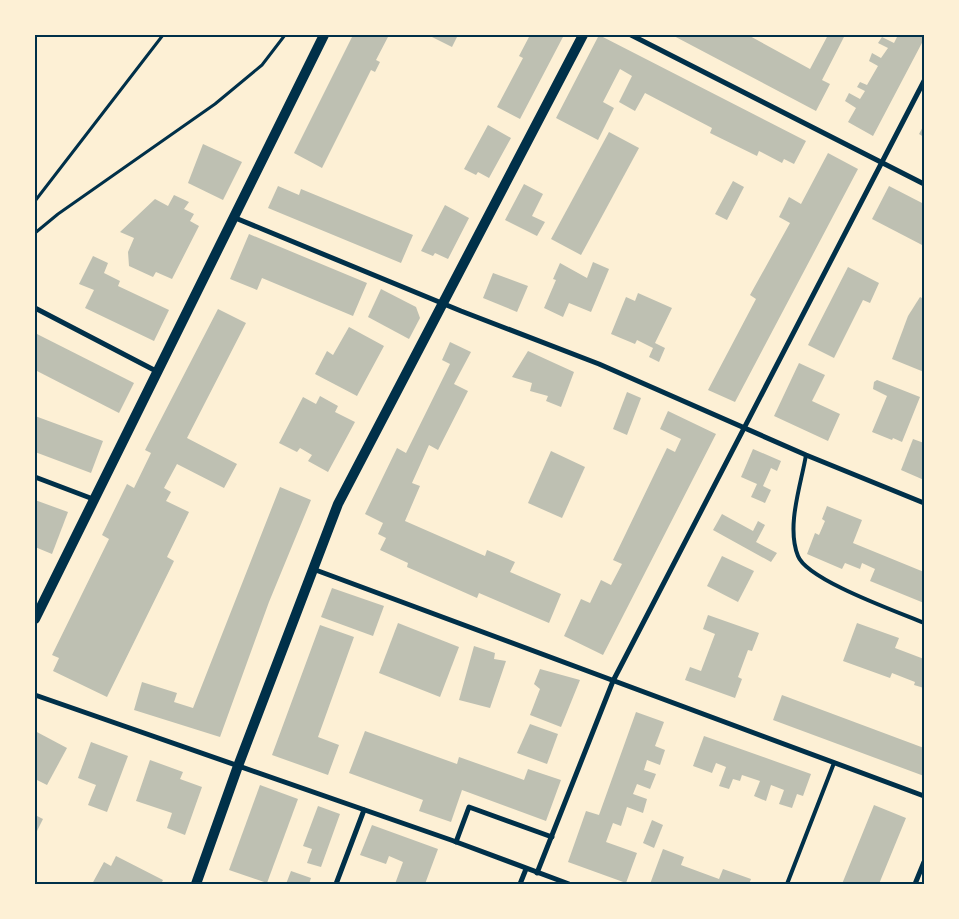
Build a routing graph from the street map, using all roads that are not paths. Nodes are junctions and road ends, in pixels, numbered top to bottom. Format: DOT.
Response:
graph roads {
  1 [pos="324,35"];
  2 [pos="583,35"];
  3 [pos="631,35"];
  4 [pos="924,80"];
  5 [pos="882,163"];
  6 [pos="924,184"];
  7 [pos="233,217"];
  8 [pos="443,304"];
  9 [pos="35,308"];
  10 [pos="156,371"];
  11 [pos="743,427"];
  12 [pos="806,454"];
  13 [pos="35,477"];
  14 [pos="93,499"];
  15 [pos="924,503"];
  16 [pos="313,569"];
  17 [pos="35,619"];
  18 [pos="924,623"];
  19 [pos="613,681"];
  20 [pos="35,694"];
  21 [pos="834,763"];
  22 [pos="238,766"];
  23 [pos="924,796"];
  24 [pos="364,810"];
  25 [pos="552,838"];
  26 [pos="456,842"];
  27 [pos="924,862"];
  28 [pos="526,869"];
  29 [pos="537,873"];
  30 [pos="196,884"];
  31 [pos="336,884"];
  32 [pos="520,884"];
  33 [pos="569,884"];
  34 [pos="786,884"];
  35 [pos="915,884"];
  1 -- 7 [label="main road"];
  2 -- 8 [label="main road"];
  3 -- 5 [label="street"];
  4 -- 5 [label="street"];
  5 -- 6 [label="street"];
  5 -- 11 [label="street"];
  7 -- 8 [label="street"];
  7 -- 10 [label="main road"];
  8 -- 11 [label="street"];
  8 -- 16 [label="main road"];
  9 -- 10 [label="street"];
  10 -- 14 [label="main road"];
  11 -- 12 [label="street"];
  11 -- 19 [label="street"];
  12 -- 15 [label="street"];
  12 -- 18 [label="lane"];
  13 -- 14 [label="street"];
  14 -- 17 [label="main road"];
  16 -- 19 [label="street"];
  16 -- 22 [label="main road"];
  19 -- 21 [label="street"];
  19 -- 25 [label="street"];
  20 -- 22 [label="street"];
  21 -- 23 [label="street"];
  21 -- 34 [label="lane"];
  22 -- 24 [label="street"];
  22 -- 30 [label="main road"];
  24 -- 26 [label="street"];
  24 -- 31 [label="street"];
  25 -- 26 [label="street"];
  25 -- 29 [label="street"];
  26 -- 28 [label="street"];
  27 -- 35 [label="street"];
  28 -- 29 [label="street"];
  28 -- 32 [label="street"];
  29 -- 33 [label="street"];
}
